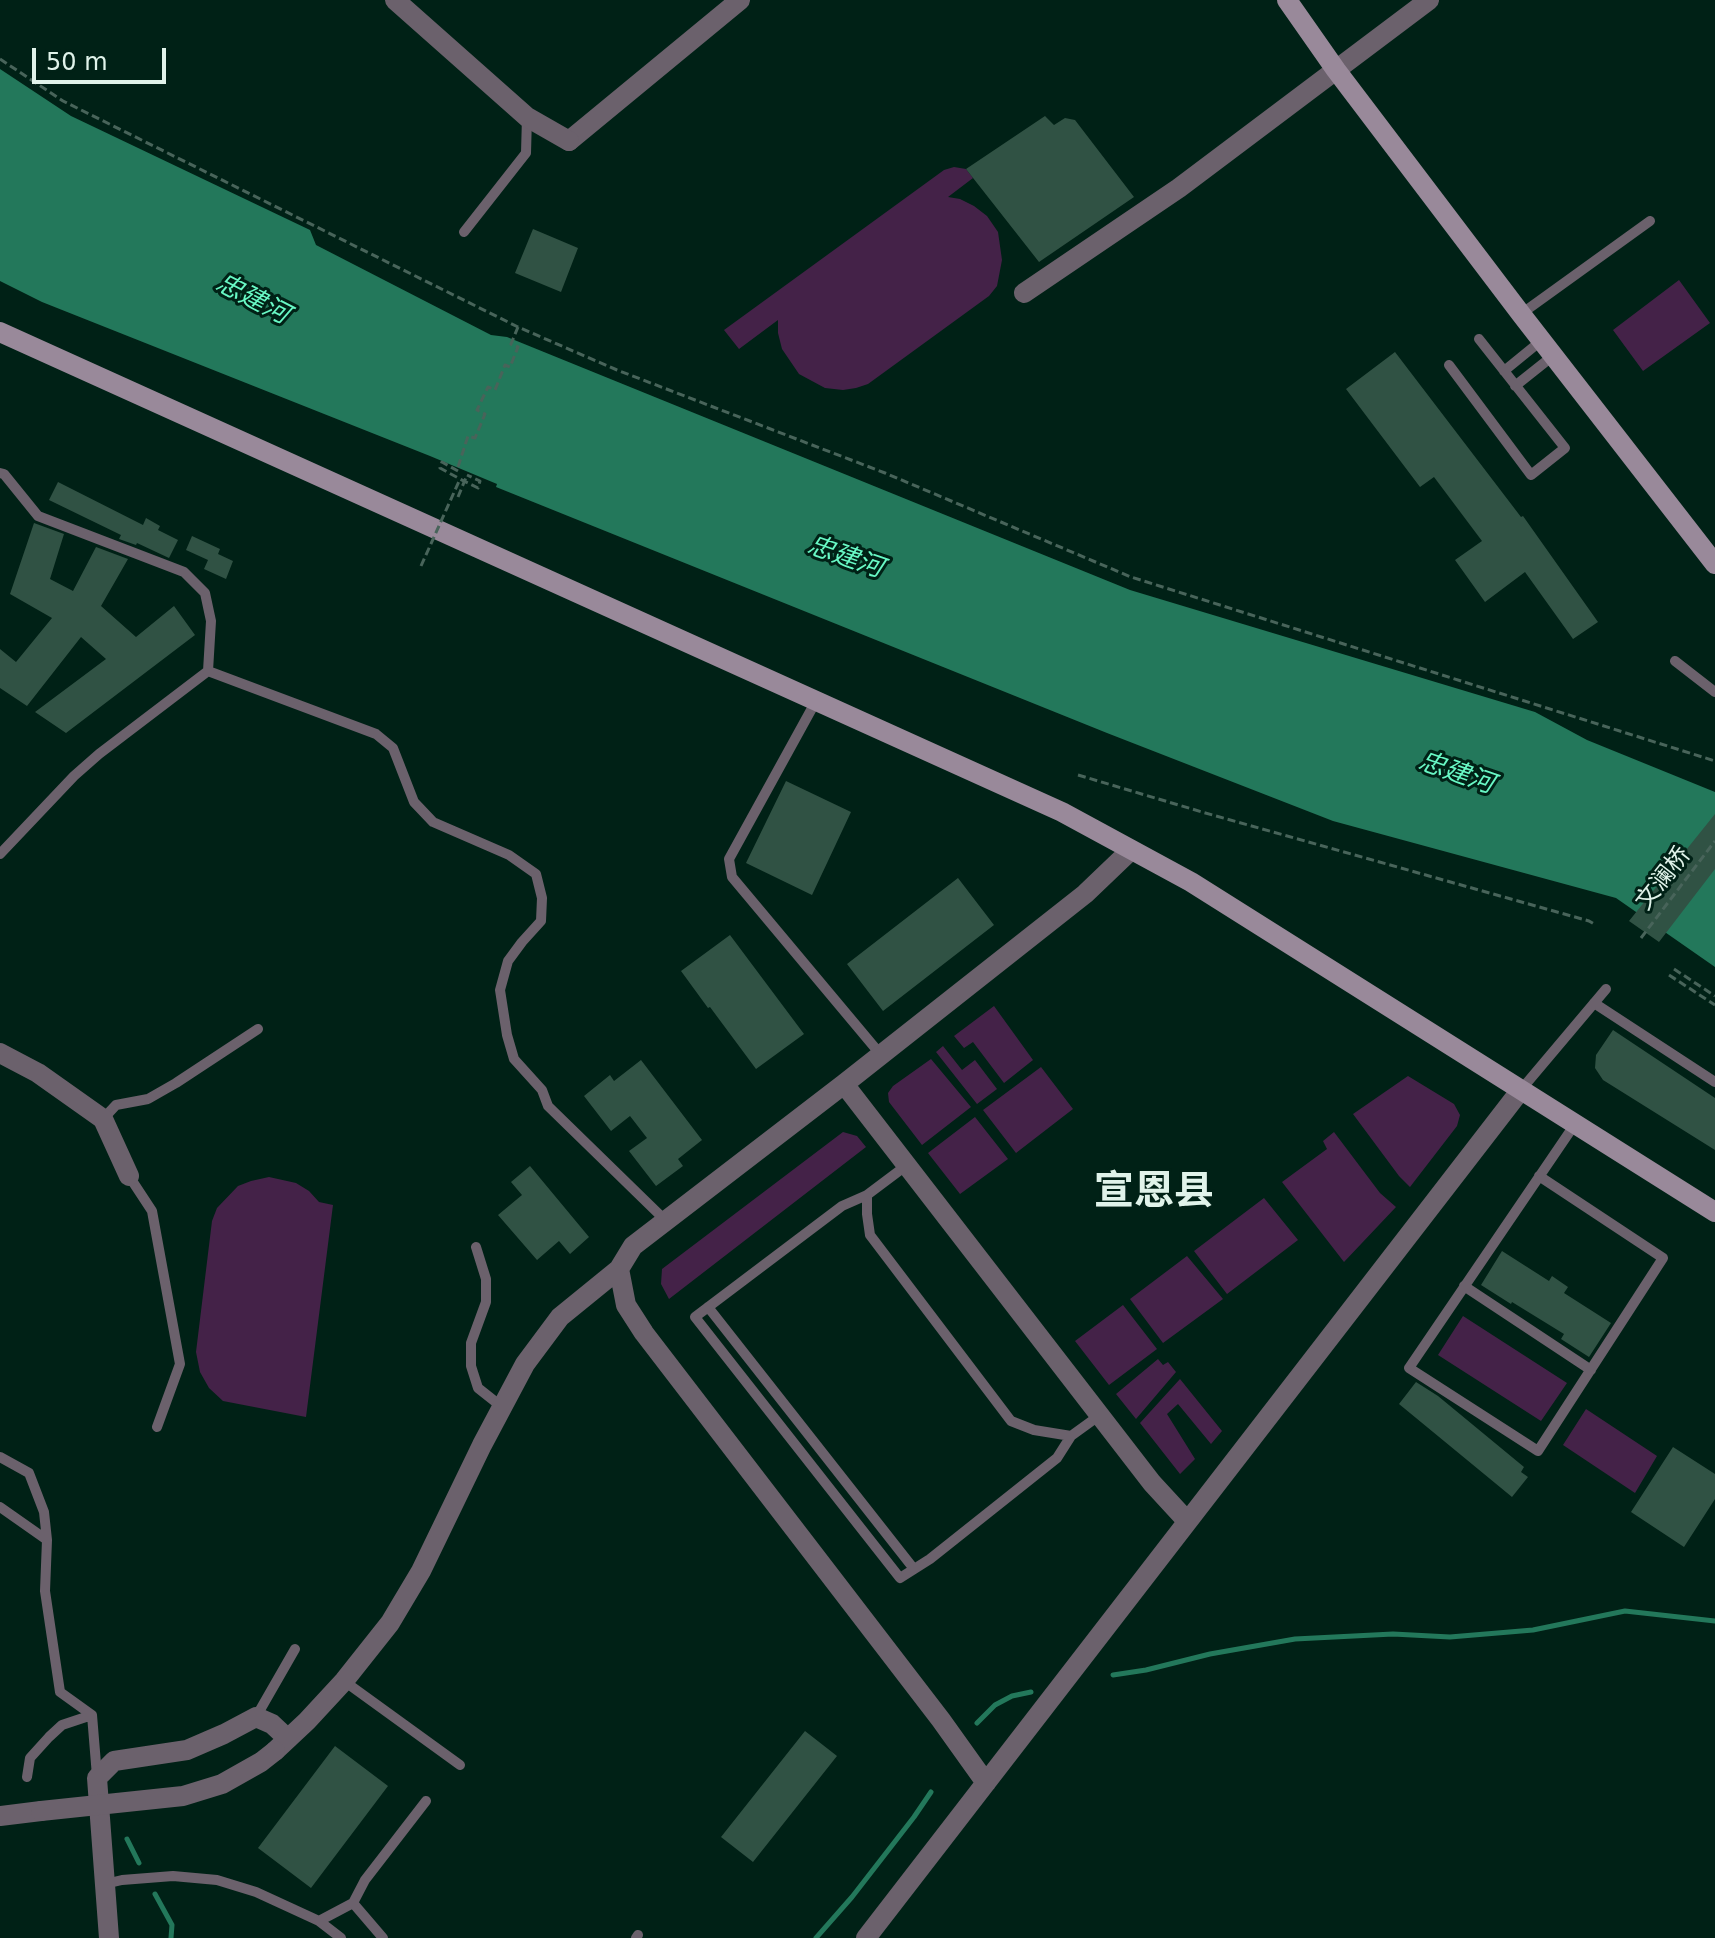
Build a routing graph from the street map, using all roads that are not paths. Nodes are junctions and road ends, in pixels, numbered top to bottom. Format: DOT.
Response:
graph roads {
  1 [pos="395,0"];
  2 [pos="740,0"];
  3 [pos="1287,0"];
  4 [pos="1429,0"];
  5 [pos="1336,70"];
  6 [pos="527,117"];
  7 [pos="1650,221"];
  8 [pos="464,232"];
  9 [pos="1024,293"];
  10 [pos="1521,314"];
  11 [pos="0,332"];
  12 [pos="1479,339"];
  13 [pos="1548,348"];
  14 [pos="1449,365"];
  15 [pos="1504,371"];
  16 [pos="1515,386"];
  17 [pos="0,473"];
  18 [pos="1715,564"];
  19 [pos="1675,661"];
  20 [pos="208,671"];
  21 [pos="1715,692"];
  22 [pos="816,701"];
  23 [pos="1131,850"];
  24 [pos="0,854"];
  25 [pos="1606,989"];
  26 [pos="1594,1003"];
  27 [pos="258,1029"];
  28 [pos="0,1053"];
  29 [pos="881,1055"];
  30 [pos="1715,1082"];
  31 [pos="844,1084"];
  32 [pos="1520,1091"];
  33 [pos="103,1119"];
  34 [pos="1575,1124"];
  35 [pos="907,1165"];
  36 [pos="129,1176"];
  37 [pos="1539,1176"];
  38 [pos="867,1195"];
  39 [pos="1715,1212"];
  40 [pos="666,1221"];
  41 [pos="476,1247"];
  42 [pos="619,1269"];
  43 [pos="1464,1286"];
  44 [pos="708,1307"];
  45 [pos="1591,1370"];
  46 [pos="502,1407"];
  47 [pos="1100,1415"];
  48 [pos="157,1427"];
  49 [pos="1071,1436"];
  50 [pos="0,1457"];
  51 [pos="0,1507"];
  52 [pos="1187,1521"];
  53 [pos="47,1540"];
  54 [pos="914,1569"];
  55 [pos="295,1649"];
  56 [pos="344,1681"];
  57 [pos="92,1715"];
  58 [pos="256,1717"];
  59 [pos="282,1745"];
  60 [pos="460,1765"];
  61 [pos="27,1777"];
  62 [pos="97,1778"];
  63 [pos="986,1783"];
  64 [pos="426,1801"];
  65 [pos="0,1816"];
  66 [pos="105,1884"];
  67 [pos="353,1903"];
  68 [pos="319,1921"];
  69 [pos="109,1938"];
  70 [pos="341,1938"];
  71 [pos="383,1938"];
  72 [pos="866,1938"];
  1 -- 6 [label="street"];
  2 -- 6 [label="street"];
  3 -- 5 [label="main road"];
  4 -- 5 [label="street"];
  5 -- 9 [label="street"];
  5 -- 10 [label="main road"];
  6 -- 8 [label="lane"];
  7 -- 10 [label="lane"];
  10 -- 13 [label="main road"];
  11 -- 22 [label="main road"];
  12 -- 15 [label="lane"];
  13 -- 15 [label="lane"];
  13 -- 16 [label="lane"];
  13 -- 18 [label="main road"];
  14 -- 16 [label="lane"];
  15 -- 16 [label="lane"];
  17 -- 20 [label="lane"];
  19 -- 21 [label="lane"];
  20 -- 24 [label="lane"];
  20 -- 40 [label="lane"];
  22 -- 23 [label="main road"];
  22 -- 29 [label="lane"];
  23 -- 29 [label="street"];
  23 -- 32 [label="main road"];
  25 -- 26 [label="lane"];
  26 -- 30 [label="lane"];
  26 -- 32 [label="lane"];
  27 -- 33 [label="lane"];
  28 -- 33 [label="street"];
  29 -- 31 [label="street"];
  31 -- 35 [label="street"];
  31 -- 40 [label="street"];
  32 -- 34 [label="main road"];
  32 -- 52 [label="street"];
  33 -- 36 [label="street"];
  34 -- 37 [label="lane"];
  34 -- 39 [label="main road"];
  35 -- 38 [label="lane"];
  35 -- 47 [label="street"];
  36 -- 48 [label="lane"];
  37 -- 43 [label="lane"];
  37 -- 45 [label="lane"];
  38 -- 44 [label="lane"];
  38 -- 49 [label="lane"];
  40 -- 42 [label="street"];
  41 -- 46 [label="lane"];
  42 -- 46 [label="street"];
  42 -- 63 [label="street"];
  43 -- 45 [label="lane"];
  43 -- 45 [label="lane"];
  44 -- 54 [label="lane"];
  44 -- 54 [label="lane"];
  46 -- 56 [label="street"];
  47 -- 49 [label="lane"];
  47 -- 52 [label="street"];
  49 -- 54 [label="lane"];
  50 -- 53 [label="lane"];
  51 -- 53 [label="lane"];
  52 -- 63 [label="street"];
  53 -- 57 [label="lane"];
  55 -- 58 [label="lane"];
  56 -- 59 [label="street"];
  56 -- 60 [label="lane"];
  57 -- 61 [label="lane"];
  57 -- 62 [label="lane"];
  58 -- 59 [label="street"];
  58 -- 62 [label="street"];
  59 -- 65 [label="street, bridge"];
  62 -- 66 [label="street"];
  63 -- 72 [label="street"];
  64 -- 67 [label="lane"];
  66 -- 68 [label="lane"];
  66 -- 69 [label="street"];
  67 -- 68 [label="lane"];
  67 -- 71 [label="lane"];
  68 -- 70 [label="lane"];
}
